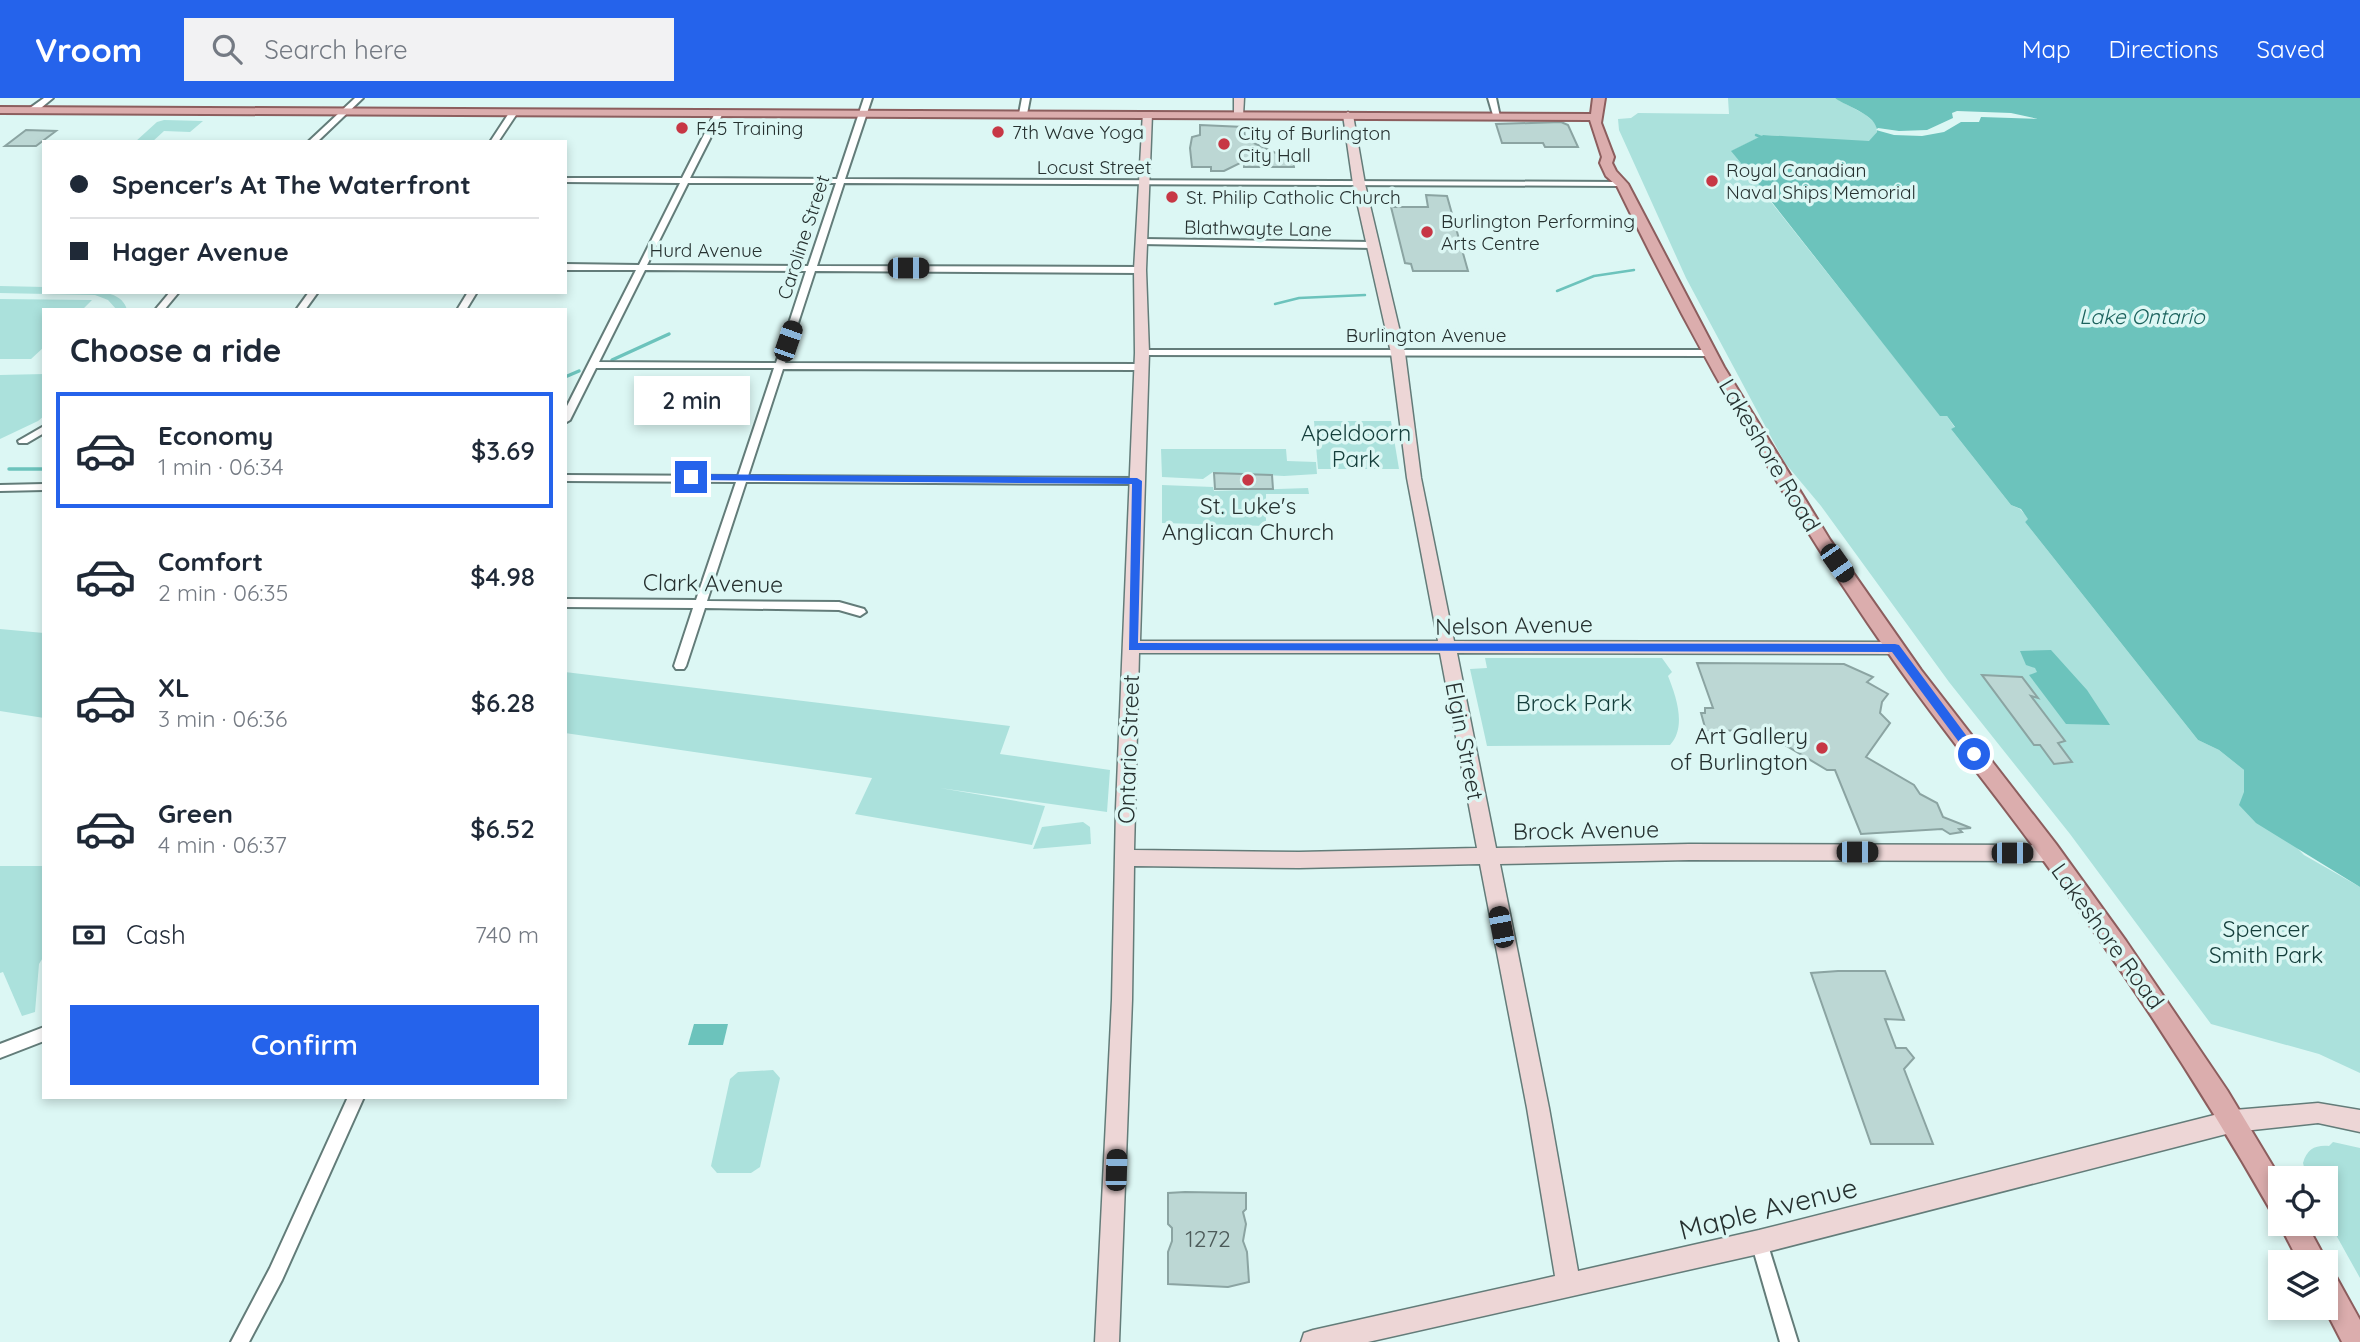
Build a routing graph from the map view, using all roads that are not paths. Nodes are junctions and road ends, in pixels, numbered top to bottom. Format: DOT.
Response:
graph roads {
  1 [pos="49,98"];
  2 [pos="359,98"];
  3 [pos="868,98"];
  4 [pos="1026,98"];
  5 [pos="1239,98"];
  6 [pos="1492,98"];
  7 [pos="1599,98"];
  8 [pos="0,110"];
  9 [pos="33,110"];
  10 [pos="342,111"];
  11 [pos="514,112"];
  12 [pos="719,113"];
  13 [pos="863,113"];
  14 [pos="1023,114"];
  15 [pos="1147,114"];
  16 [pos="1239,114"];
  17 [pos="1348,115"];
  18 [pos="1497,115"];
  19 [pos="1595,117"];
  20 [pos="314,140"];
  21 [pos="495,140"];
  22 [pos="684,179"];
  23 [pos="567,180"];
  24 [pos="839,181"];
  25 [pos="1144,183"];
  26 [pos="1359,184"];
  27 [pos="1622,184"];
  28 [pos="1143,242"];
  29 [pos="1373,245"];
  30 [pos="567,267"];
  31 [pos="642,267"];
  32 [pos="811,268"];
  33 [pos="1140,270"];
  34 [pos="173,294"];
  35 [pos="312,294"];
  36 [pos="161,308"];
  37 [pos="302,308"];
  38 [pos="1398,353"];
  39 [pos="1710,353"];
  40 [pos="1141,360"];
  41 [pos="592,365"];
  42 [pos="779,366"];
  43 [pos="567,416"];
  44 [pos="42,430"];
  45 [pos="23,441"];
  46 [pos="742,477"];
  47 [pos="567,478"];
  48 [pos="1137,481"];
  49 [pos="42,487"];
  50 [pos="0,488"];
  51 [pos="567,603"];
  52 [pos="702,603"];
  53 [pos="860,612"];
  54 [pos="1133,647"];
  55 [pos="1895,648"];
  56 [pos="1446,649"];
  57 [pos="680,666"];
  58 [pos="2049,853"];
  59 [pos="1487,857"];
  60 [pos="1125,858"];
  61 [pos="42,1035"];
  62 [pos="0,1051"];
  63 [pos="355,1099"];
  64 [pos="2234,1121"];
  65 [pos="2360,1121"];
  66 [pos="2268,1181"];
  67 [pos="1759,1242"];
  68 [pos="1568,1284"];
  69 [pos="2338,1306"];
  70 [pos="240,1342"];
  71 [pos="1107,1342"];
  72 [pos="1313,1342"];
  73 [pos="1789,1342"];
  74 [pos="2357,1342"];
  1 -- 9 [label="street"];
  2 -- 10 [label="street"];
  3 -- 13 [label="street, Caroline Street"];
  4 -- 14 [label="street"];
  5 -- 16 [label="street"];
  6 -- 18 [label="street"];
  7 -- 19 [label="main road, Lakeshore Road"];
  8 -- 9 [label="main road"];
  9 -- 10 [label="main road"];
  10 -- 11 [label="main road"];
  10 -- 20 [label="street"];
  11 -- 12 [label="main road"];
  11 -- 21 [label="street"];
  12 -- 13 [label="main road"];
  12 -- 22 [label="street"];
  13 -- 14 [label="main road"];
  13 -- 24 [label="street, Caroline Street"];
  14 -- 15 [label="main road"];
  15 -- 16 [label="main road"];
  15 -- 25 [label="street, Ontario Street"];
  16 -- 17 [label="main road"];
  17 -- 18 [label="main road"];
  17 -- 26 [label="street, Elgin Street"];
  18 -- 19 [label="main road"];
  19 -- 27 [label="main road, Lakeshore Road"];
  22 -- 23 [label="street, Locust Street"];
  22 -- 24 [label="street, Locust Street"];
  22 -- 31 [label="street"];
  24 -- 25 [label="street, Locust Street"];
  24 -- 32 [label="street, Caroline Street"];
  25 -- 26 [label="street, Locust Street"];
  25 -- 28 [label="street, Ontario Street"];
  26 -- 27 [label="street, Locust Street"];
  26 -- 29 [label="street, Elgin Street"];
  27 -- 39 [label="main road, Lakeshore Road"];
  28 -- 29 [label="street, Blathwayte Lane"];
  28 -- 33 [label="street, Ontario Street"];
  29 -- 38 [label="street, Elgin Street"];
  30 -- 31 [label="street, Hurd Avenue"];
  31 -- 32 [label="street, Hurd Avenue"];
  31 -- 41 [label="street"];
  32 -- 33 [label="street, Hurd Avenue"];
  32 -- 42 [label="street, Caroline Street"];
  33 -- 40 [label="street, Ontario Street"];
  34 -- 36 [label="street"];
  35 -- 37 [label="street"];
  38 -- 39 [label="street, Burlington Avenue"];
  38 -- 40 [label="street, Burlington Avenue"];
  38 -- 56 [label="street, Elgin Street"];
  39 -- 55 [label="main road, Lakeshore Road"];
  40 -- 42 [label="street, Burlington Avenue"];
  40 -- 48 [label="street, Ontario Street"];
  41 -- 42 [label="street, Burlington Avenue"];
  41 -- 43 [label="street"];
  42 -- 46 [label="street, Caroline Street"];
  44 -- 45 [label="street"];
  46 -- 47 [label="street"];
  46 -- 48 [label="street"];
  46 -- 52 [label="street, Caroline Street"];
  48 -- 54 [label="street, Ontario Street"];
  49 -- 50 [label="street"];
  51 -- 52 [label="street, Clark Avenue"];
  52 -- 53 [label="street, Clark Avenue"];
  52 -- 57 [label="street, Caroline Street"];
  54 -- 56 [label="street, Nelson Avenue"];
  54 -- 60 [label="street, Ontario Street"];
  55 -- 56 [label="street, Nelson Avenue"];
  55 -- 58 [label="main road, Lakeshore Road"];
  56 -- 59 [label="street, Elgin Street"];
  58 -- 59 [label="street, Brock Avenue"];
  58 -- 64 [label="main road, Lakeshore Road"];
  59 -- 60 [label="street, Brock Avenue"];
  59 -- 68 [label="street, Elgin Street"];
  60 -- 71 [label="street, Ontario Street"];
  61 -- 62 [label="street"];
  63 -- 70 [label="street"];
  64 -- 65 [label="street"];
  64 -- 66 [label="main road, Lakeshore Road"];
  64 -- 67 [label="street, Maple Avenue"];
  67 -- 68 [label="street, Maple Avenue"];
  67 -- 73 [label="street"];
  68 -- 72 [label="street, Maple Avenue"];
  69 -- 74 [label="main road"];
}
